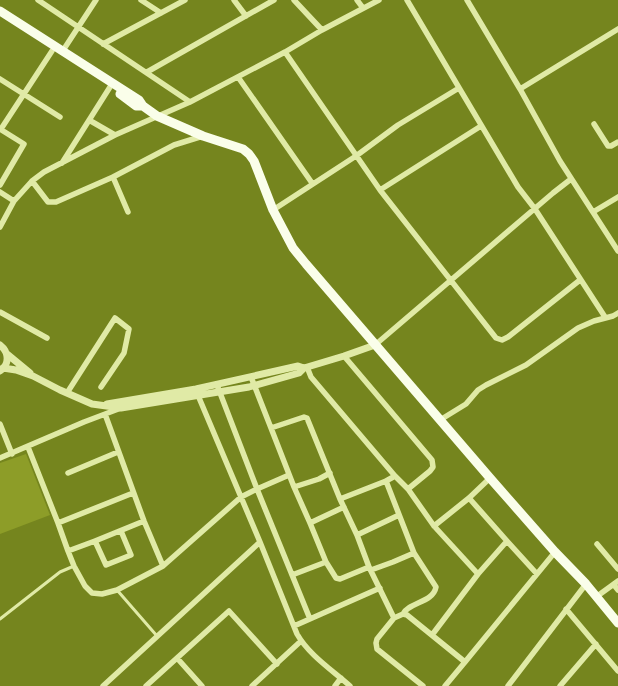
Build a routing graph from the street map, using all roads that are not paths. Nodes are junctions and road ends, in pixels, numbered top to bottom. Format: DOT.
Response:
graph roads {
  1 [pos="38,0"];
  2 [pos="96,0"];
  3 [pos="141,0"];
  4 [pos="185,0"];
  5 [pos="234,0"];
  6 [pos="274,0"];
  7 [pos="294,0"];
  8 [pos="357,0"];
  9 [pos="379,0"];
  10 [pos="407,0"];
  11 [pos="467,0"];
  12 [pos="44,2"];
  13 [pos="364,8"];
  14 [pos="0,11"];
  15 [pos="161,13"];
  16 [pos="0,16"];
  17 [pos="246,16"];
  18 [pos="79,27"];
  19 [pos="618,29"];
  20 [pos="322,30"];
  21 [pos="103,44"];
  22 [pos="52,51"];
  23 [pos="62,52"];
  24 [pos="285,52"];
  25 [pos="147,72"];
  26 [pos="238,77"];
  27 [pos="0,78"];
  28 [pos="110,87"];
  29 [pos="459,88"];
  30 [pos="520,89"];
  31 [pos="24,93"];
  32 [pos="190,102"];
  33 [pos="142,106"];
  34 [pos="157,116"];
  35 [pos="60,117"];
  36 [pos="89,120"];
  37 [pos="594,124"];
  38 [pos="481,126"];
  39 [pos="0,129"];
  40 [pos="115,135"];
  41 [pos="203,136"];
  42 [pos="618,142"];
  43 [pos="356,156"];
  44 [pos="62,163"];
  45 [pos="113,177"];
  46 [pos="571,179"];
  47 [pos="32,181"];
  48 [pos="312,183"];
  49 [pos="0,185"];
  50 [pos="380,190"];
  51 [pos="0,192"];
  52 [pos="618,197"];
  53 [pos="14,201"];
  54 [pos="535,209"];
  55 [pos="273,210"];
  56 [pos="128,212"];
  57 [pos="593,212"];
  58 [pos="0,228"];
  59 [pos="618,251"];
  60 [pos="452,279"];
  61 [pos="580,280"];
  62 [pos="0,312"];
  63 [pos="618,314"];
  64 [pos="604,317"];
  65 [pos="47,338"];
  66 [pos="0,345"];
  67 [pos="375,345"];
  68 [pos="7,354"];
  69 [pos="344,356"];
  70 [pos="306,367"];
  71 [pos="2,370"];
  72 [pos="33,376"];
  73 [pos="251,378"];
  74 [pos="217,385"];
  75 [pos="254,385"];
  76 [pos="101,387"];
  77 [pos="220,392"];
  78 [pos="67,393"];
  79 [pos="197,393"];
  80 [pos="103,405"];
  81 [pos="121,408"];
  82 [pos="105,414"];
  83 [pos="440,420"];
  84 [pos="0,424"];
  85 [pos="271,428"];
  86 [pos="28,447"];
  87 [pos="118,452"];
  88 [pos="12,454"];
  89 [pos="0,458"];
  90 [pos="68,473"];
  91 [pos="330,473"];
  92 [pos="289,475"];
  93 [pos="395,476"];
  94 [pos="490,478"];
  95 [pos="386,481"];
  96 [pos="294,487"];
  97 [pos="257,489"];
  98 [pos="408,489"];
  99 [pos="133,493"];
  100 [pos="241,497"];
  101 [pos="469,498"];
  102 [pos="340,499"];
  103 [pos="344,507"];
  104 [pos="399,515"];
  105 [pos="144,521"];
  106 [pos="58,523"];
  107 [pos="310,523"];
  108 [pos="434,526"];
  109 [pos="121,531"];
  110 [pos="357,535"];
  111 [pos="95,541"];
  112 [pos="507,541"];
  113 [pos="260,542"];
  114 [pos="597,544"];
  115 [pos="68,551"];
  116 [pos="414,552"];
  117 [pos="555,552"];
  118 [pos="326,562"];
  119 [pos="74,566"];
  120 [pos="163,566"];
  121 [pos="370,569"];
  122 [pos="618,569"];
  123 [pos="478,574"];
  124 [pos="537,574"];
  125 [pos="292,575"];
  126 [pos="616,582"];
  127 [pos="586,584"];
  128 [pos="380,588"];
  129 [pos="117,590"];
  130 [pos="618,590"];
  131 [pos="596,597"];
  132 [pos="566,609"];
  133 [pos="402,614"];
  134 [pos="394,618"];
  135 [pos="0,619"];
  136 [pos="310,619"];
  137 [pos="618,622"];
  138 [pos="294,626"];
  139 [pos="432,634"];
  140 [pos="157,636"];
  141 [pos="301,641"];
  142 [pos="596,644"];
  143 [pos="177,658"];
  144 [pos="466,662"];
  145 [pos="277,664"];
  146 [pos="618,671"];
  147 [pos="341,678"];
  148 [pos="103,686"];
  149 [pos="146,686"];
  150 [pos="202,686"];
  151 [pos="252,686"];
  152 [pos="334,686"];
  153 [pos="350,686"];
  154 [pos="423,686"];
  155 [pos="445,686"];
  156 [pos="508,686"];
  157 [pos="560,686"];
  1 -- 12 [label="street"];
  2 -- 18 [label="street"];
  3 -- 15 [label="street"];
  4 -- 15 [label="street"];
  5 -- 17 [label="street"];
  6 -- 17 [label="street"];
  7 -- 20 [label="street"];
  8 -- 13 [label="street"];
  9 -- 13 [label="street"];
  10 -- 29 [label="street"];
  11 -- 30 [label="street"];
  12 -- 18 [label="street"];
  13 -- 20 [label="street"];
  14 -- 23 [label="main road"];
  15 -- 21 [label="street"];
  16 -- 22 [label="main road"];
  17 -- 25 [label="street"];
  18 -- 21 [label="street"];
  18 -- 23 [label="street"];
  19 -- 30 [label="street"];
  20 -- 24 [label="street"];
  21 -- 25 [label="street"];
  22 -- 28 [label="main road"];
  22 -- 31 [label="street"];
  23 -- 33 [label="main road"];
  24 -- 26 [label="street"];
  24 -- 43 [label="street"];
  25 -- 32 [label="street"];
  26 -- 32 [label="street"];
  26 -- 48 [label="street"];
  27 -- 31 [label="street"];
  28 -- 33 [label="main road"];
  28 -- 36 [label="street"];
  29 -- 38 [label="street"];
  29 -- 43 [label="street"];
  30 -- 46 [label="street"];
  31 -- 35 [label="street"];
  31 -- 39 [label="street"];
  32 -- 34 [label="street"];
  33 -- 34 [label="main road"];
  34 -- 40 [label="street"];
  34 -- 41 [label="main road"];
  36 -- 40 [label="street"];
  36 -- 44 [label="street"];
  37 -- 42 [label="street"];
  38 -- 50 [label="street"];
  38 -- 54 [label="street"];
  39 -- 49 [label="street"];
  40 -- 44 [label="street"];
  41 -- 45 [label="street"];
  41 -- 55 [label="main road"];
  43 -- 48 [label="street"];
  43 -- 50 [label="street"];
  44 -- 47 [label="street"];
  45 -- 47 [label="street"];
  45 -- 56 [label="street"];
  46 -- 54 [label="street"];
  46 -- 57 [label="street"];
  47 -- 53 [label="street"];
  48 -- 55 [label="street"];
  50 -- 60 [label="street"];
  51 -- 53 [label="street"];
  52 -- 57 [label="street"];
  53 -- 58 [label="street"];
  54 -- 60 [label="street"];
  54 -- 61 [label="street"];
  55 -- 67 [label="main road"];
  57 -- 59 [label="street"];
  60 -- 61 [label="street"];
  60 -- 67 [label="street"];
  61 -- 64 [label="street"];
  62 -- 65 [label="street"];
  63 -- 64 [label="street"];
  64 -- 83 [label="street"];
  66 -- 68 [label="street"];
  67 -- 69 [label="street"];
  67 -- 83 [label="main road"];
  68 -- 71 [label="street"];
  68 -- 72 [label="street"];
  69 -- 70 [label="street"];
  69 -- 98 [label="street"];
  70 -- 73 [label="street"];
  70 -- 75 [label="street"];
  70 -- 93 [label="street"];
  71 -- 72 [label="street"];
  72 -- 78 [label="street"];
  73 -- 74 [label="street"];
  73 -- 75 [label="street"];
  74 -- 77 [label="street"];
  74 -- 79 [label="street"];
  75 -- 77 [label="street"];
  75 -- 85 [label="street"];
  76 -- 78 [label="street"];
  77 -- 79 [label="street"];
  77 -- 97 [label="street"];
  78 -- 80 [label="street"];
  79 -- 80 [label="street"];
  79 -- 81 [label="street"];
  79 -- 100 [label="street"];
  80 -- 81 [label="street"];
  81 -- 82 [label="street"];
  82 -- 86 [label="street"];
  82 -- 87 [label="street"];
  83 -- 94 [label="main road"];
  84 -- 88 [label="street"];
  85 -- 91 [label="street"];
  85 -- 92 [label="street"];
  86 -- 88 [label="street"];
  86 -- 106 [label="street"];
  87 -- 90 [label="street"];
  87 -- 99 [label="street"];
  88 -- 89 [label="street"];
  91 -- 96 [label="street"];
  91 -- 102 [label="street"];
  92 -- 96 [label="street"];
  92 -- 97 [label="street"];
  93 -- 95 [label="street"];
  93 -- 98 [label="street"];
  94 -- 101 [label="street"];
  94 -- 117 [label="main road"];
  95 -- 102 [label="street"];
  95 -- 104 [label="street"];
  96 -- 107 [label="street"];
  97 -- 100 [label="street"];
  97 -- 125 [label="street"];
  98 -- 108 [label="street"];
  99 -- 105 [label="street"];
  99 -- 106 [label="street"];
  100 -- 113 [label="street"];
  100 -- 120 [label="street"];
  101 -- 108 [label="street"];
  101 -- 112 [label="street"];
  102 -- 103 [label="street"];
  103 -- 107 [label="street"];
  103 -- 110 [label="street"];
  104 -- 110 [label="street"];
  104 -- 116 [label="street"];
  105 -- 109 [label="street"];
  105 -- 120 [label="street"];
  106 -- 115 [label="street"];
  107 -- 118 [label="street"];
  108 -- 123 [label="street"];
  109 -- 111 [label="street"];
  109 -- 111 [label="street"];
  110 -- 121 [label="street"];
  111 -- 115 [label="street"];
  112 -- 123 [label="street"];
  112 -- 124 [label="street"];
  113 -- 138 [label="street"];
  113 -- 140 [label="street"];
  114 -- 122 [label="street"];
  115 -- 119 [label="street"];
  116 -- 121 [label="street"];
  116 -- 133 [label="street"];
  117 -- 124 [label="street"];
  117 -- 127 [label="main road"];
  118 -- 121 [label="street"];
  118 -- 125 [label="street"];
  119 -- 129 [label="street"];
  119 -- 135 [label="lane"];
  120 -- 129 [label="street"];
  121 -- 128 [label="street"];
  123 -- 139 [label="street"];
  124 -- 144 [label="street"];
  125 -- 136 [label="street"];
  126 -- 130 [label="street"];
  126 -- 131 [label="street"];
  127 -- 131 [label="main road"];
  127 -- 132 [label="street"];
  128 -- 134 [label="street"];
  128 -- 136 [label="street"];
  129 -- 140 [label="lane"];
  131 -- 137 [label="main road"];
  132 -- 142 [label="street"];
  132 -- 156 [label="street"];
  133 -- 134 [label="street"];
  133 -- 139 [label="street"];
  134 -- 154 [label="street"];
  136 -- 138 [label="street"];
  138 -- 141 [label="street"];
  139 -- 144 [label="street"];
  140 -- 148 [label="street"];
  141 -- 145 [label="street"];
  141 -- 147 [label="street"];
  142 -- 146 [label="street"];
  142 -- 157 [label="street"];
  143 -- 145 [label="street"];
  143 -- 149 [label="street"];
  143 -- 150 [label="street"];
  144 -- 155 [label="street"];
  145 -- 151 [label="street"];
  147 -- 152 [label="street"];
  147 -- 153 [label="street"];
}
